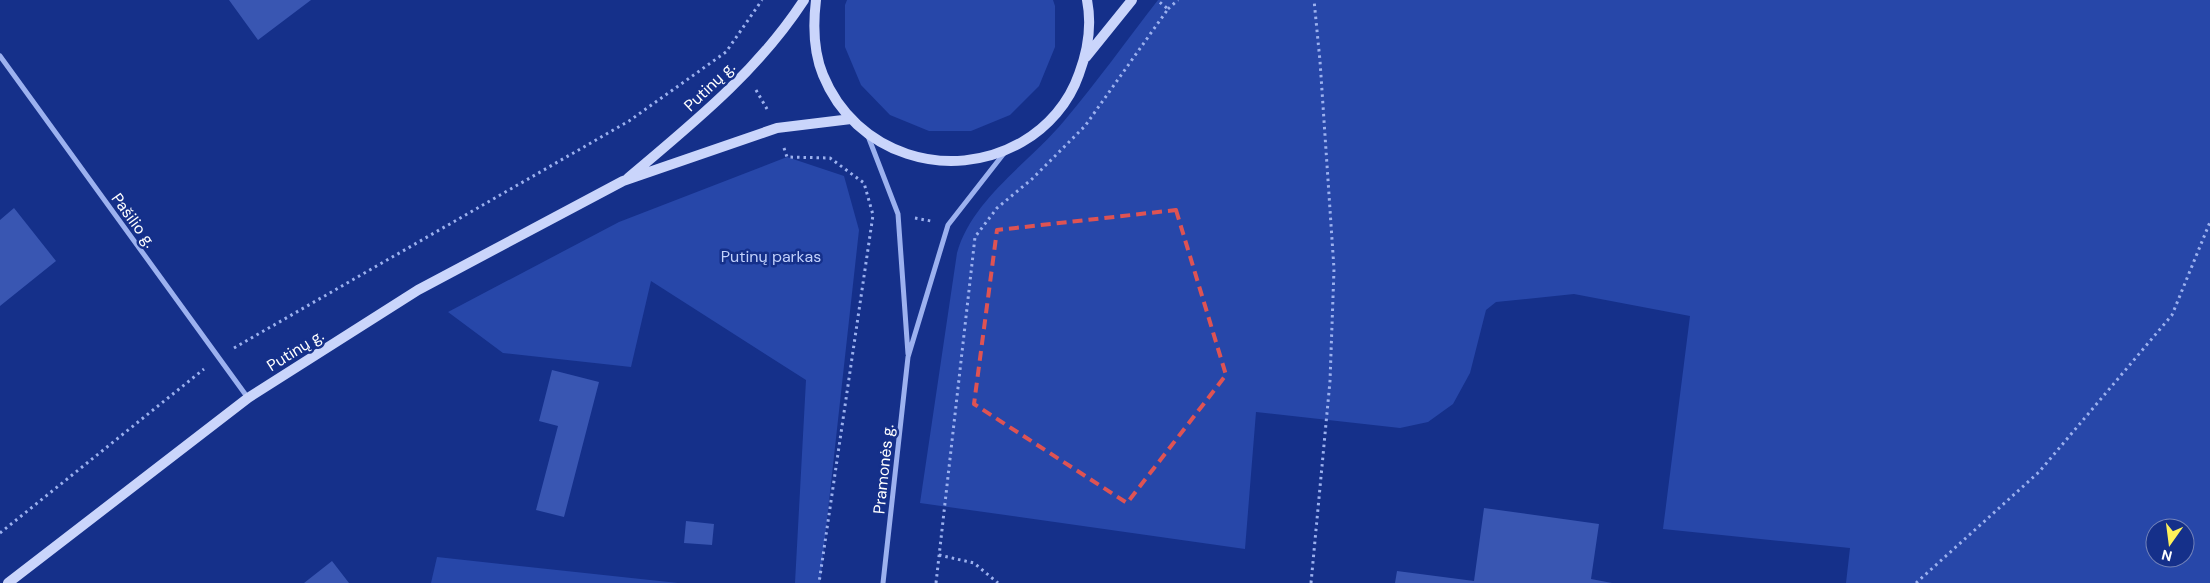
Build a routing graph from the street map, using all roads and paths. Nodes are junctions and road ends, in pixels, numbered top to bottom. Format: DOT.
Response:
graph roads {
  1 [pos="762,0"];
  2 [pos="804,0"];
  3 [pos="816,0"];
  4 [pos="1087,0"];
  5 [pos="1132,0"];
  6 [pos="1178,0"];
  7 [pos="1314,0"];
  8 [pos="1168,10"];
  9 [pos="0,56"];
  10 [pos="1086,58"];
  11 [pos="851,120"];
  12 [pos="867,134"];
  13 [pos="1005,152"];
  14 [pos="623,181"];
  15 [pos="898,214"];
  16 [pos="2210,222"];
  17 [pos="948,225"];
  18 [pos="218,357"];
  19 [pos="908,357"];
  20 [pos="248,398"];
  21 [pos="0,533"];
  22 [pos="939,555"];
  23 [pos="8,583"];
  24 [pos="819,583"];
  25 [pos="883,583"];
  26 [pos="936,583"];
  27 [pos="998,583"];
  28 [pos="1311,583"];
  29 [pos="1916,583"];
  1 -- 18 [label="path"];
  2 -- 14 [label="main road, Putinų g."];
  3 -- 11 [label="main road"];
  4 -- 10 [label="main road"];
  5 -- 10 [label="main road"];
  6 -- 8 [label="path"];
  7 -- 28 [label="path"];
  9 -- 18 [label="street, Pašilio g."];
  10 -- 13 [label="main road"];
  11 -- 12 [label="main road"];
  11 -- 14 [label="main road, Putinų g."];
  12 -- 13 [label="main road"];
  12 -- 15 [label="street"];
  13 -- 17 [label="street"];
  14 -- 20 [label="main road, Putinų g."];
  15 -- 17 [label="path"];
  15 -- 19 [label="street"];
  15 -- 24 [label="path"];
  16 -- 29 [label="path"];
  17 -- 19 [label="street"];
  17 -- 22 [label="path"];
  18 -- 20 [label="street, Pašilio g."];
  18 -- 21 [label="path"];
  19 -- 25 [label="street, Pramonės g."];
  20 -- 23 [label="main road, Putinų g."];
  22 -- 26 [label="path"];
  22 -- 27 [label="path"];
}
